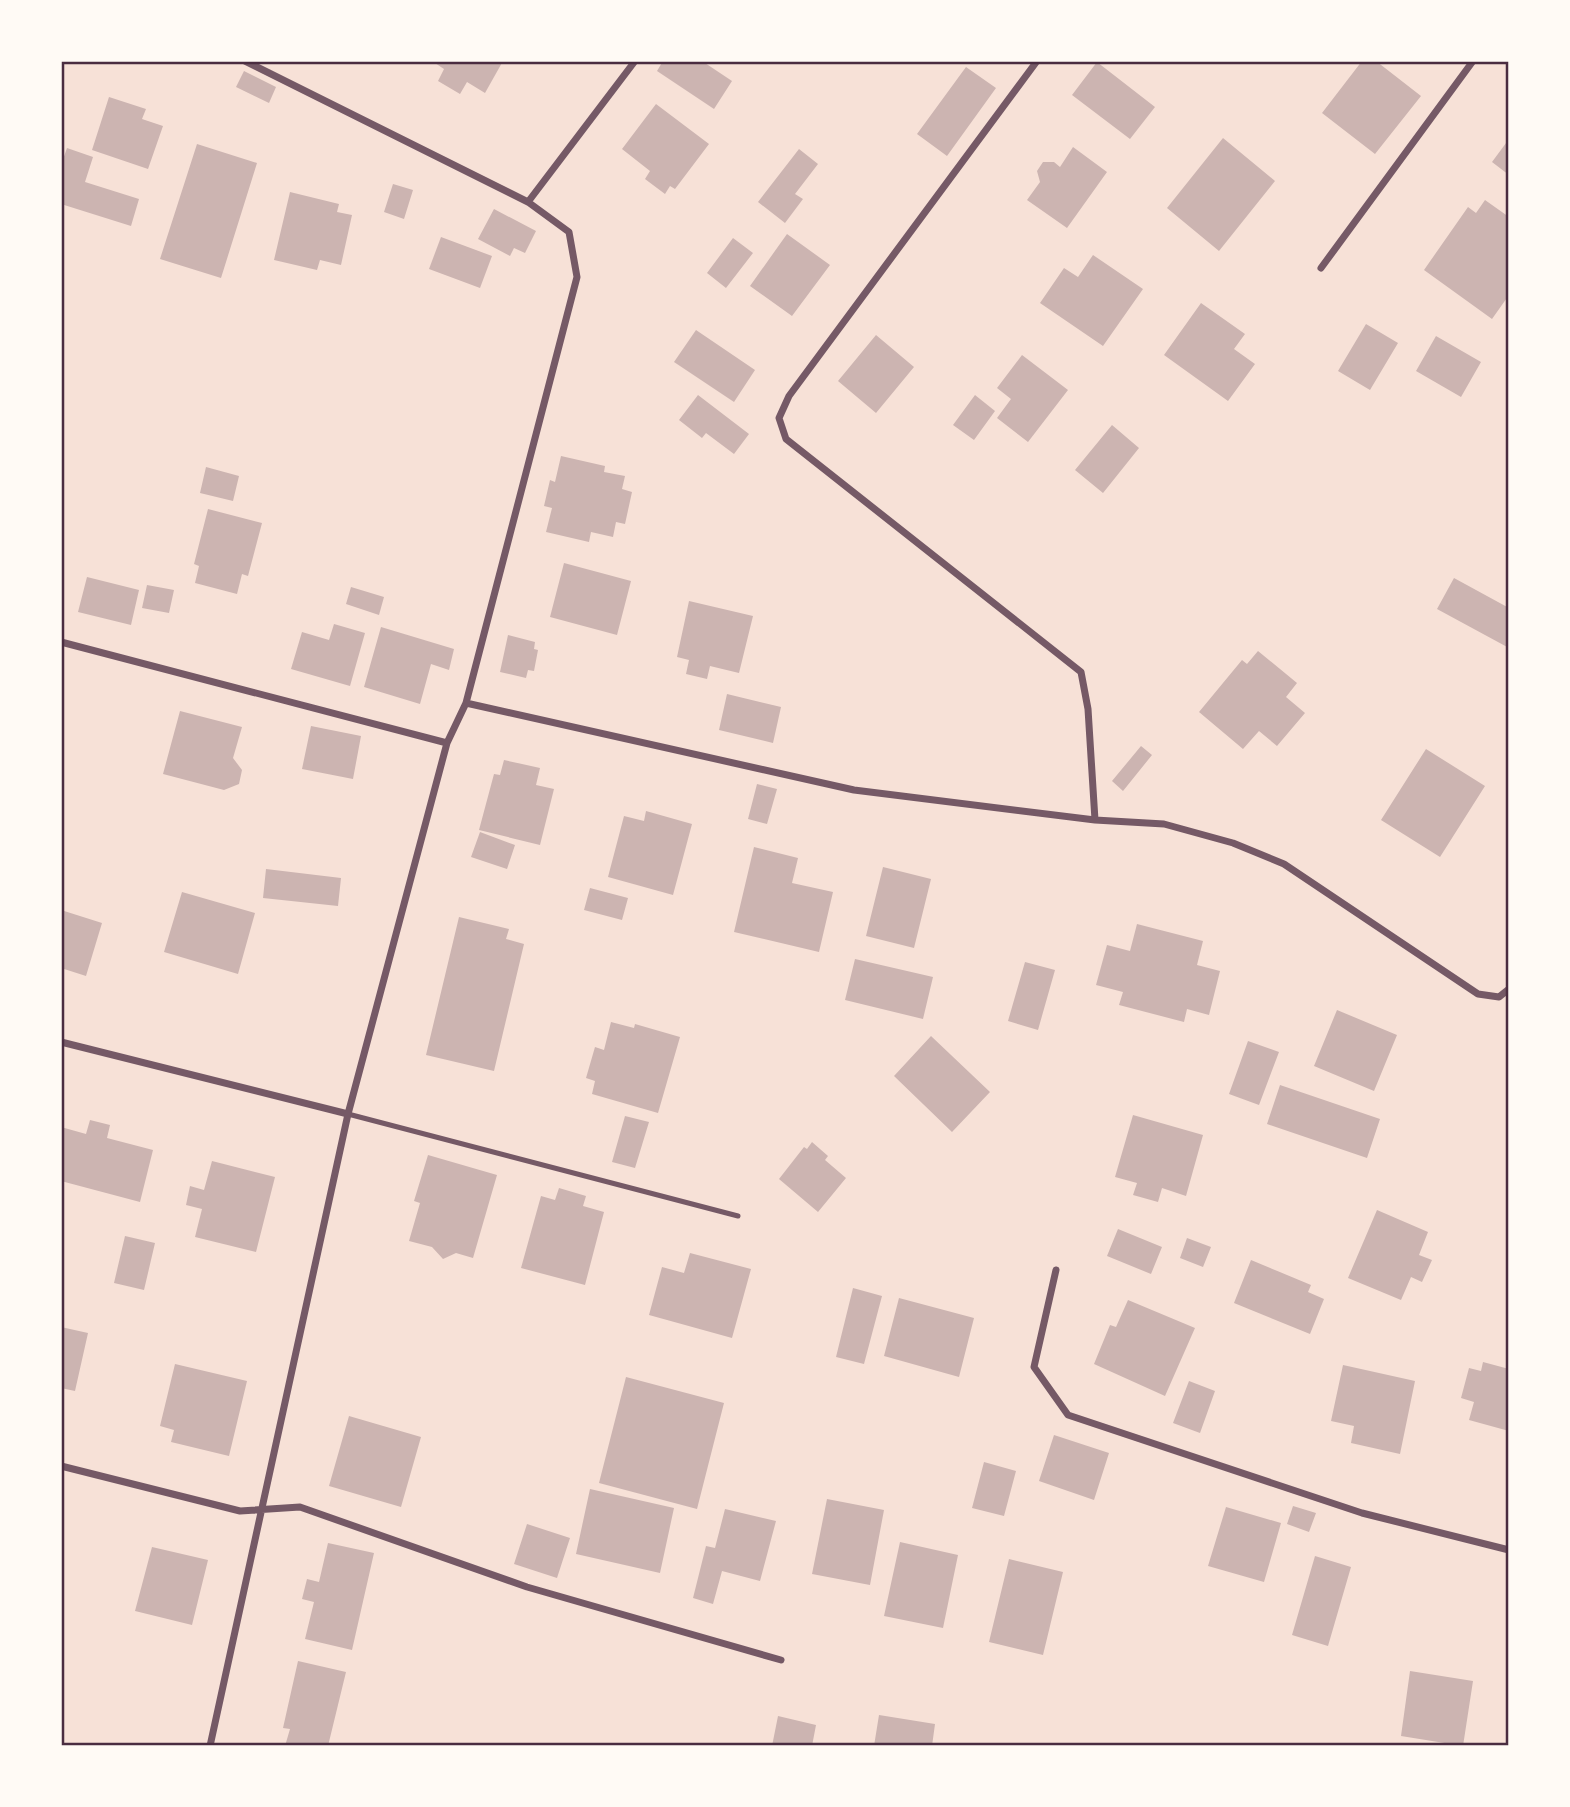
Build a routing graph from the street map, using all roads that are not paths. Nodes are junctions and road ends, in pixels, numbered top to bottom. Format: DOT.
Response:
graph roads {
  1 [pos="245,61"];
  2 [pos="635,61"];
  3 [pos="1037,61"];
  4 [pos="1473,61"];
  5 [pos="528,202"];
  6 [pos="1321,268"];
  7 [pos="61,642"];
  8 [pos="466,703"];
  9 [pos="447,743"];
  10 [pos="1096,820"];
  11 [pos="1509,989"];
  12 [pos="61,1042"];
  13 [pos="348,1114"];
  14 [pos="738,1216"];
  15 [pos="1056,1269"];
  16 [pos="61,1466"];
  17 [pos="261,1510"];
  18 [pos="1509,1550"];
  19 [pos="781,1660"];
  20 [pos="210,1746"];
  1 -- 5 [label="street"];
  2 -- 5 [label="street"];
  3 -- 10 [label="street"];
  4 -- 6 [label="street"];
  5 -- 8 [label="street"];
  7 -- 9 [label="street"];
  8 -- 9 [label="street"];
  8 -- 10 [label="street"];
  9 -- 13 [label="street"];
  10 -- 11 [label="street"];
  12 -- 13 [label="street"];
  13 -- 14 [label="lane"];
  13 -- 17 [label="street"];
  15 -- 18 [label="street"];
  16 -- 17 [label="street"];
  17 -- 19 [label="street"];
  17 -- 20 [label="street"];
}
